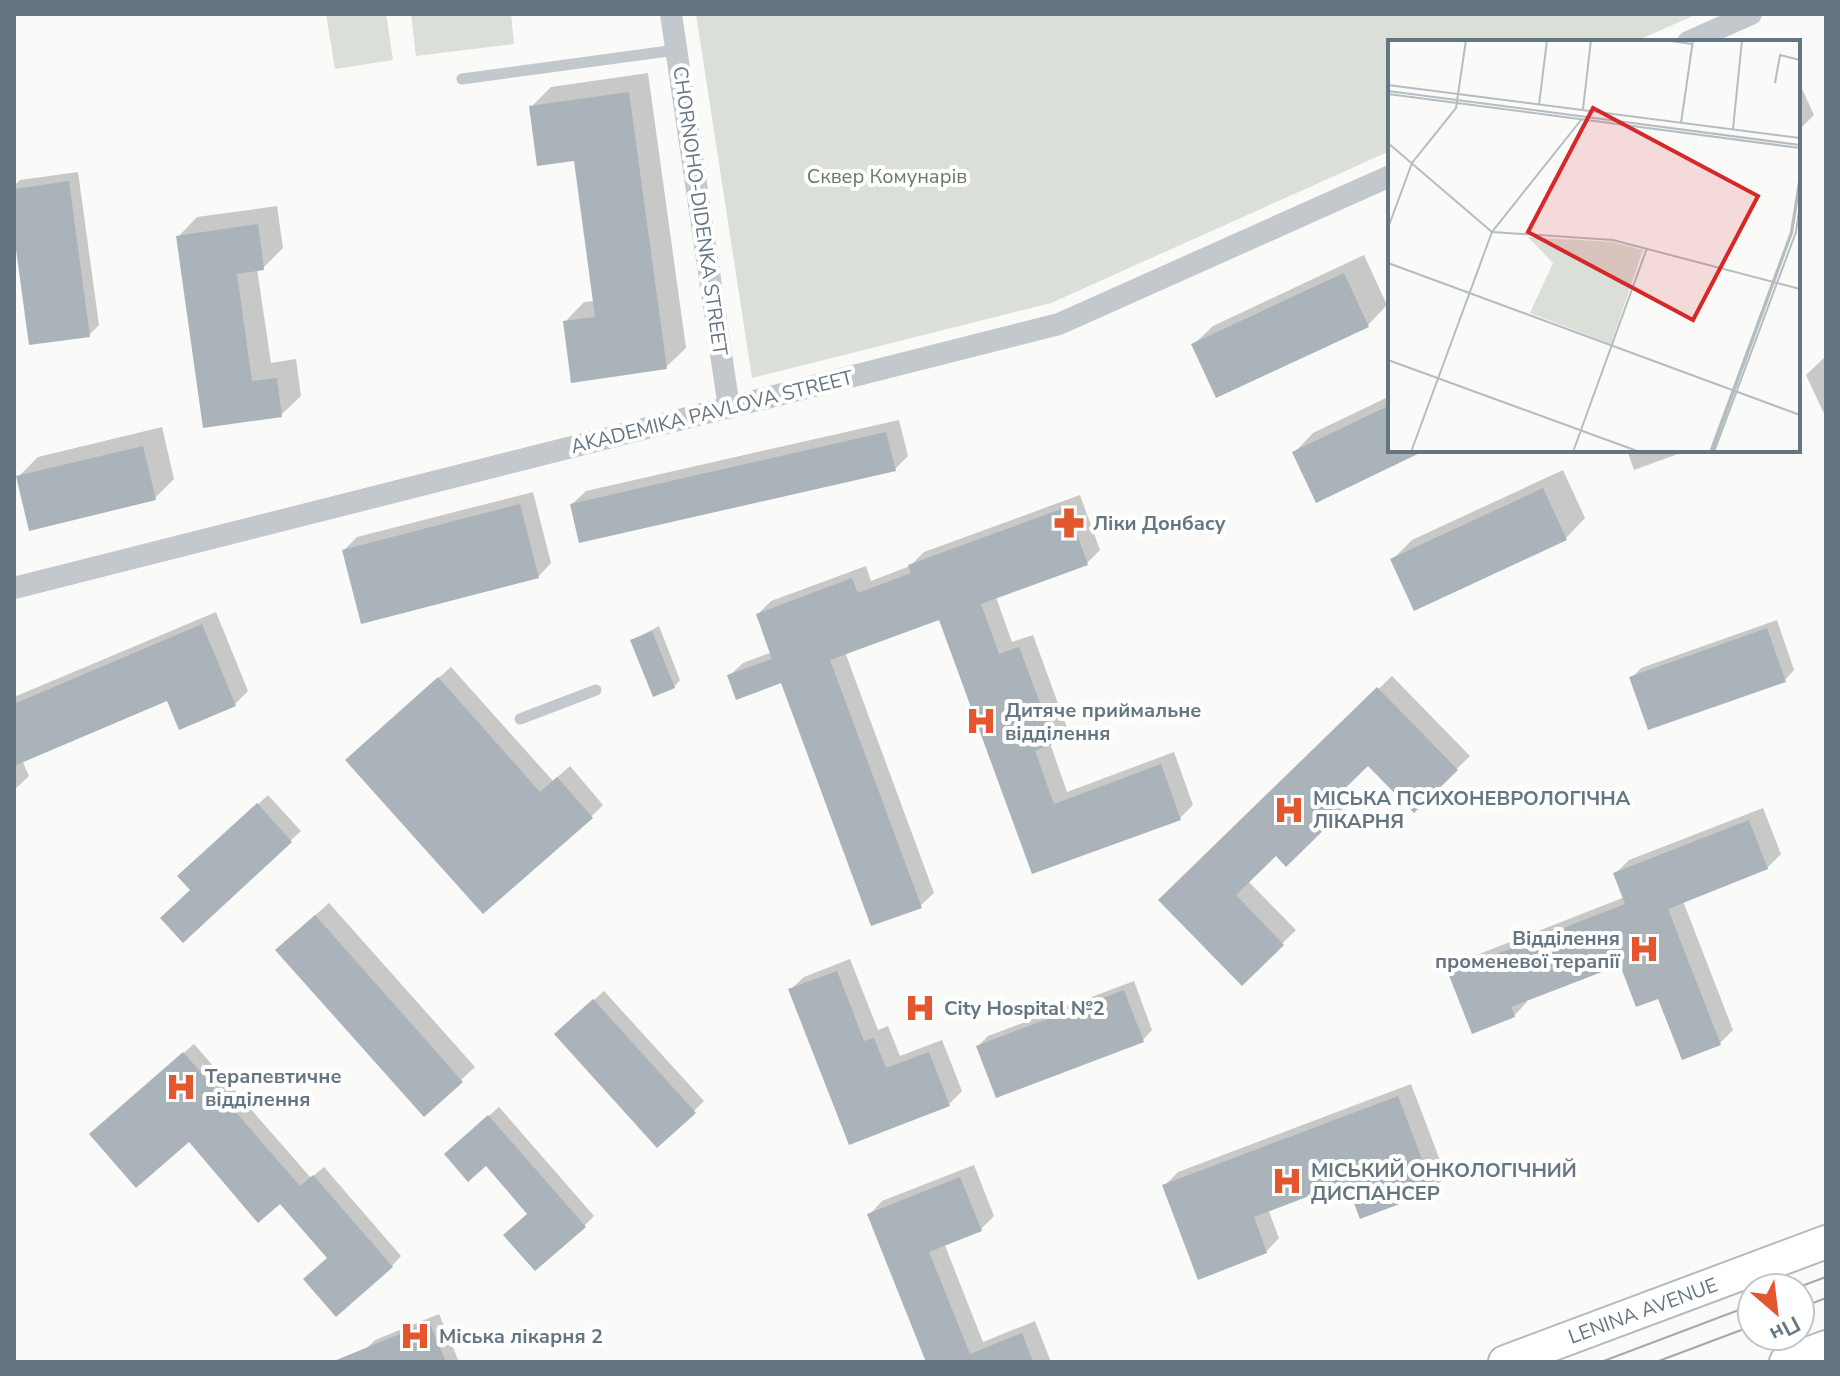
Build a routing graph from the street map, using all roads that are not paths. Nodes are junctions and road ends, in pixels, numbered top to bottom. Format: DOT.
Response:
graph roads {
  1 [pos="671,14"];
  2 [pos="1751,14"];
  3 [pos="1692,40"];
  4 [pos="676,50"];
  5 [pos="462,79"];
  6 [pos="1388,177"];
  7 [pos="729,408"];
  8 [pos="14,588"];
  9 [pos="596,690"];
  10 [pos="520,719"];
  11 [pos="1826,1242"];
  12 [pos="1826,1347"];
  13 [pos="1505,1362"];
  14 [pos="1786,1362"];
  1 -- 4 [label="street, CHORNOHO-DIDENKA STREET"];
  2 -- 3 [label="street"];
  4 -- 5 [label="lane"];
  4 -- 7 [label="street, CHORNOHO-DIDENKA STREET"];
  6 -- 7 [label="street, AKADEMIKA PAVLOVA STREET"];
  7 -- 8 [label="street, AKADEMIKA PAVLOVA STREET"];
  9 -- 10 [label="lane"];
  11 -- 13 [label="main road, LENINA AVENUE"];
  12 -- 14 [label="main road"];
}
